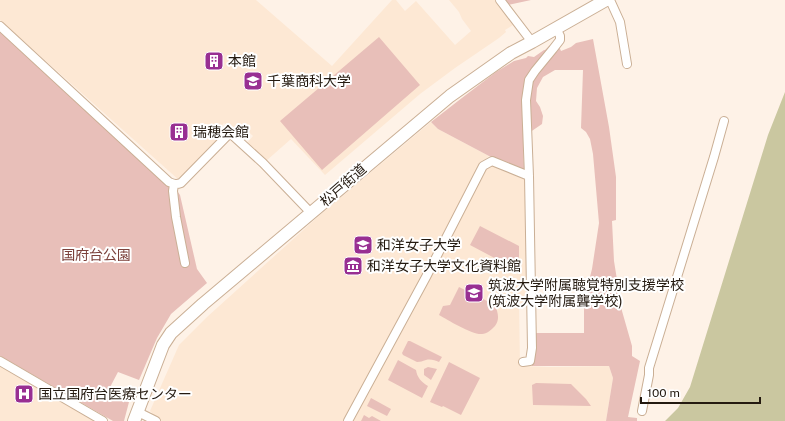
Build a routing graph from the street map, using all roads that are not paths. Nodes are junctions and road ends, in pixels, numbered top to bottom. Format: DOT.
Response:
graph roads {
  1 [pos="500,0"];
  2 [pos="606,0"];
  3 [pos="610,0"];
  4 [pos="0,26"];
  5 [pos="556,28"];
  6 [pos="532,42"];
  7 [pos="627,64"];
  8 [pos="724,121"];
  9 [pos="529,176"];
  10 [pos="174,184"];
  11 [pos="311,213"];
  12 [pos="185,263"];
  13 [pos="0,361"];
  14 [pos="523,362"];
  15 [pos="642,411"];
  16 [pos="136,416"];
  17 [pos="103,421"];
  18 [pos="156,421"];
  19 [pos="348,421"];
  1 -- 6 [label="street"];
  2 -- 5 [label="main road, 松戸街道"];
  3 -- 7 [label="street"];
  4 -- 10 [label="street"];
  5 -- 6 [label="main road, 松戸街道"];
  5 -- 9 [label="street"];
  6 -- 11 [label="main road, 松戸街道"];
  8 -- 15 [label="street"];
  9 -- 14 [label="street"];
  9 -- 19 [label="street"];
  10 -- 11 [label="street"];
  10 -- 12 [label="street"];
  11 -- 16 [label="main road, 松戸街道"];
  13 -- 17 [label="street"];
  16 -- 18 [label="street"];
}
